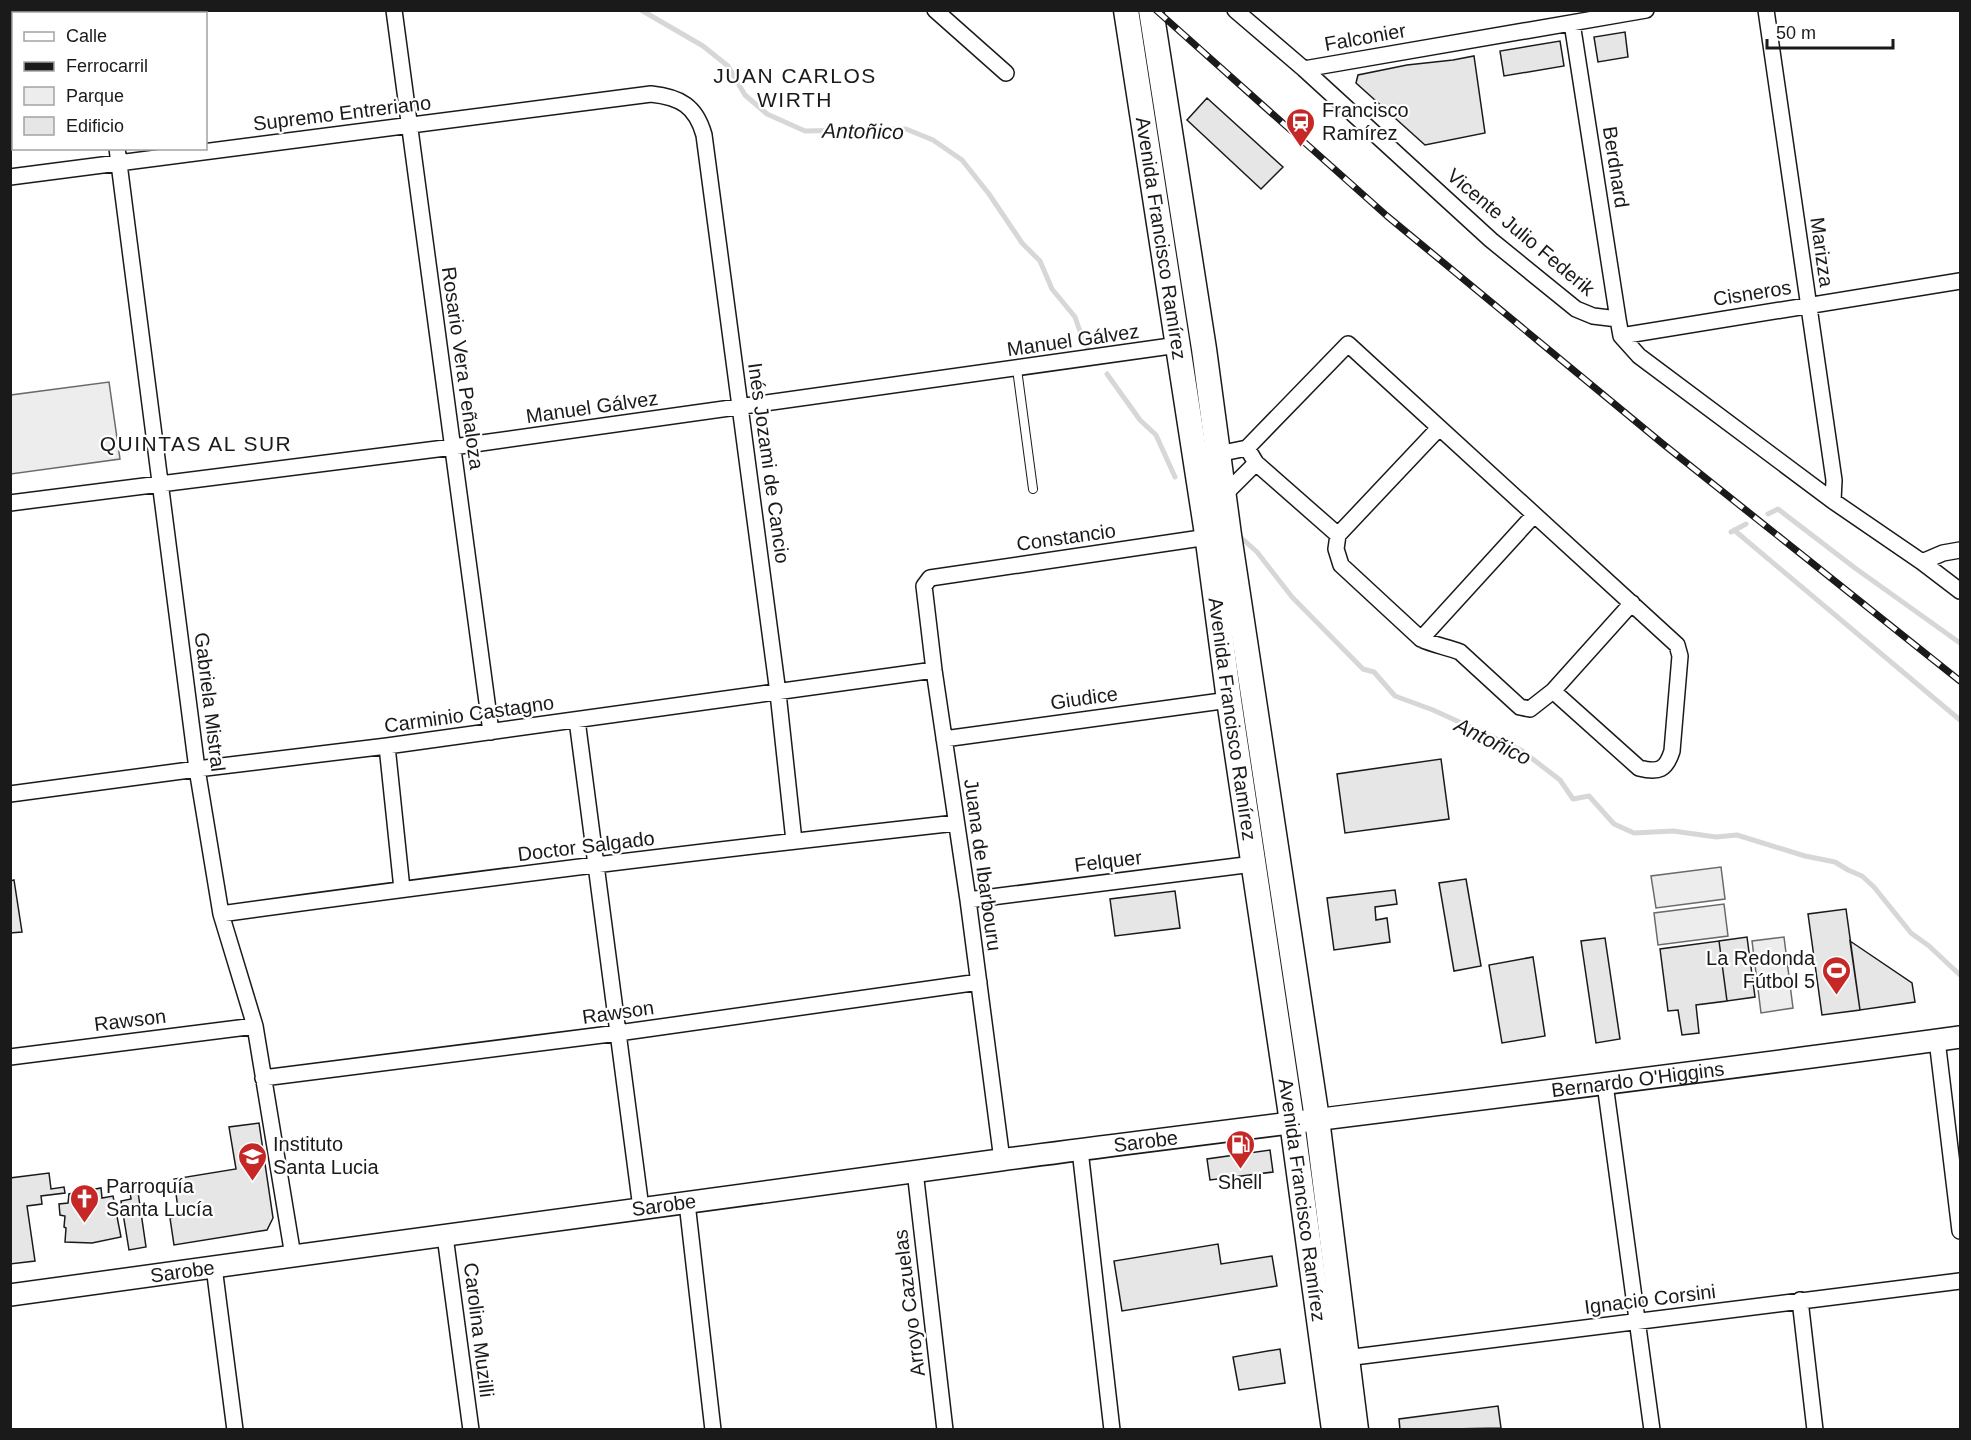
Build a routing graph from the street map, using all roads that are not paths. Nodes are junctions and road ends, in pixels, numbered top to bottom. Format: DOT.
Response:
graph roads {
  1 [pos="394,10"];
  2 [pos="935,10"];
  3 [pos="1126,10"];
  4 [pos="1150,10"];
  5 [pos="1235,10"];
  6 [pos="1646,10"];
  7 [pos="1766,10"];
  8 [pos="1572,23"];
  9 [pos="1304,69"];
  10 [pos="1006,73"];
  11 [pos="679,100"];
  12 [pos="408,126"];
  13 [pos="207,147"];
  14 [pos="176,150"];
  15 [pos="118,156"];
  16 [pos="10,177"];
  17 [pos="1960,281"];
  18 [pos="1808,305"];
  19 [pos="1618,319"];
  20 [pos="1622,336"];
  21 [pos="1178,345"];
  22 [pos="1017,369"];
  23 [pos="741,408"];
  24 [pos="1439,428"];
  25 [pos="453,447"];
  26 [pos="1247,448"];
  27 [pos="1218,454"];
  28 [pos="1256,463"];
  29 [pos="160,483"];
  30 [pos="1033,489"];
  31 [pos="1223,496"];
  32 [pos="1833,501"];
  33 [pos="10,503"];
  34 [pos="1534,515"];
  35 [pos="1338,535"];
  36 [pos="1208,537"];
  37 [pos="1960,550"];
  38 [pos="1922,562"];
  39 [pos="930,578"];
  40 [pos="1960,591"];
  41 [pos="1632,603"];
  42 [pos="1421,639"];
  43 [pos="933,670"];
  44 [pos="1553,691"];
  45 [pos="778,693"];
  46 [pos="1229,700"];
  47 [pos="577,720"];
  48 [pos="491,732"];
  49 [pos="944,739"];
  50 [pos="387,746"];
  51 [pos="197,769"];
  52 [pos="10,794"];
  53 [pos="956,824"];
  54 [pos="794,841"];
  55 [pos="1253,864"];
  56 [pos="596,866"];
  57 [pos="402,889"];
  58 [pos="968,900"];
  59 [pos="221,914"];
  60 [pos="979,982"];
  61 [pos="255,1026"];
  62 [pos="618,1034"];
  63 [pos="1960,1037"];
  64 [pos="1937,1040"];
  65 [pos="10,1057"];
  66 [pos="263,1078"];
  67 [pos="1605,1084"];
  68 [pos="1317,1119"];
  69 [pos="1293,1122"];
  70 [pos="1080,1150"];
  71 [pos="1002,1160"];
  72 [pos="915,1171"];
  73 [pos="687,1203"];
  74 [pos="641,1208"];
  75 [pos="1960,1231"];
  76 [pos="445,1236"];
  77 [pos="293,1256"];
  78 [pos="214,1267"];
  79 [pos="1960,1281"];
  80 [pos="10,1295"];
  81 [pos="1800,1300"];
  82 [pos="1639,1322"];
  83 [pos="1346,1358"];
  84 [pos="235,1430"];
  85 [pos="471,1430"];
  86 [pos="713,1430"];
  87 [pos="945,1430"];
  88 [pos="1112,1430"];
  89 [pos="1334,1430"];
  90 [pos="1356,1430"];
  91 [pos="1653,1430"];
  92 [pos="1815,1430"];
  1 -- 12 [label="street, Rosario Vera Peñaloza"];
  2 -- 10 [label="street"];
  3 -- 21 [label="main road, Avenida Francisco Ramírez"];
  4 -- 27 [label="main road, Avenida Francisco Ramírez"];
  5 -- 9 [label="street, Vicente Julio Federik"];
  6 -- 8 [label="street, Falconier"];
  7 -- 18 [label="street, Marizza"];
  8 -- 9 [label="street, Falconier"];
  8 -- 19 [label="street, Berdnard"];
  9 -- 19 [label="street, Vicente Julio Federik"];
  11 -- 12 [label="street, Supremo Entreriano"];
  11 -- 23 [label="street, Inés Jozami de Cancio"];
  12 -- 13 [label="street, Supremo Entreriano"];
  12 -- 25 [label="street, Rosario Vera Peñaloza"];
  14 -- 15 [label="street, Supremo Entreriano"];
  15 -- 16 [label="street, Supremo Entreriano"];
  15 -- 29 [label="street, Gabriela Mistral"];
  17 -- 18 [label="street, Cisneros"];
  18 -- 20 [label="street, Cisneros"];
  18 -- 32 [label="street, Marizza"];
  19 -- 20 [label="street"];
  20 -- 32 [label="street"];
  21 -- 22 [label="street, Manuel Gálvez"];
  21 -- 36 [label="main road, Avenida Francisco Ramírez"];
  22 -- 23 [label="street, Manuel Gálvez"];
  22 -- 30 [label="lane"];
  23 -- 25 [label="street, Manuel Gálvez"];
  23 -- 45 [label="street, Inés Jozami de Cancio"];
  24 -- 26 [label="street"];
  24 -- 34 [label="street"];
  24 -- 35 [label="street"];
  25 -- 29 [label="street, Manuel Gálvez"];
  25 -- 48 [label="street, Rosario Vera Peñaloza"];
  26 -- 27 [label="street"];
  26 -- 28 [label="street"];
  27 -- 31 [label="main road, Avenida Francisco Ramírez"];
  28 -- 31 [label="street"];
  28 -- 35 [label="street"];
  29 -- 33 [label="street, Manuel Gálvez"];
  29 -- 51 [label="street, Gabriela Mistral"];
  31 -- 68 [label="main road, Avenida Francisco Ramírez"];
  32 -- 38 [label="street"];
  34 -- 41 [label="street"];
  34 -- 42 [label="street"];
  35 -- 42 [label="street"];
  36 -- 39 [label="street, Constancio"];
  36 -- 46 [label="main road, Avenida Francisco Ramírez"];
  37 -- 38 [label="street"];
  38 -- 40 [label="street"];
  39 -- 43 [label="street, Juana de Ibarbouru"];
  41 -- 44 [label="street"];
  41 -- 44 [label="street"];
  42 -- 44 [label="street"];
  43 -- 45 [label="street, Carminio Castagno"];
  43 -- 49 [label="street, Juana de Ibarbouru"];
  45 -- 47 [label="street, Carminio Castagno"];
  45 -- 54 [label="street, Inés Jozami de Cancio"];
  46 -- 49 [label="street, Giudice"];
  46 -- 55 [label="main road, Avenida Francisco Ramírez"];
  47 -- 48 [label="street, Carminio Castagno"];
  47 -- 56 [label="street"];
  48 -- 50 [label="street, Carminio Castagno"];
  49 -- 53 [label="street, Juana de Ibarbouru"];
  50 -- 51 [label="street, Carminio Castagno"];
  50 -- 57 [label="street"];
  51 -- 52 [label="street, Carminio Castagno"];
  51 -- 59 [label="street, Gabriela Mistral"];
  53 -- 54 [label="street, Doctor Salgado"];
  53 -- 58 [label="street, Juana de Ibarbouru"];
  54 -- 56 [label="street, Doctor Salgado"];
  55 -- 58 [label="street, Felquer"];
  55 -- 69 [label="main road, Avenida Francisco Ramírez"];
  56 -- 57 [label="street, Doctor Salgado"];
  56 -- 62 [label="street"];
  57 -- 59 [label="street, Doctor Salgado"];
  58 -- 60 [label="street, Juana de Ibarbouru"];
  59 -- 61 [label="street, Gabriela Mistral"];
  60 -- 62 [label="street, Rawson"];
  60 -- 71 [label="street, Juana de Ibarbouru"];
  61 -- 65 [label="street, Rawson"];
  61 -- 66 [label="street, Gabriela Mistral"];
  62 -- 66 [label="street, Rawson"];
  62 -- 74 [label="street"];
  63 -- 64 [label="street, Bernardo O'Higgins"];
  64 -- 67 [label="street, Bernardo O'Higgins"];
  64 -- 75 [label="street"];
  66 -- 77 [label="street, Gabriela Mistral"];
  67 -- 68 [label="street, Bernardo O'Higgins"];
  67 -- 82 [label="street"];
  68 -- 69 [label="street, Sarobe"];
  68 -- 83 [label="main road, Avenida Francisco Ramírez"];
  69 -- 70 [label="street, Sarobe"];
  69 -- 89 [label="main road, Avenida Francisco Ramírez"];
  70 -- 71 [label="street, Sarobe"];
  70 -- 88 [label="street"];
  71 -- 72 [label="street, Sarobe"];
  72 -- 73 [label="street, Sarobe"];
  72 -- 87 [label="street, Arroyo Cazuelas"];
  73 -- 74 [label="street, Sarobe"];
  73 -- 86 [label="street"];
  74 -- 76 [label="street, Sarobe"];
  76 -- 77 [label="street, Sarobe"];
  76 -- 85 [label="street, Carolina Muzilli"];
  77 -- 78 [label="street, Sarobe"];
  78 -- 80 [label="street, Sarobe"];
  78 -- 84 [label="street"];
  79 -- 81 [label="street, Ignacio Corsini"];
  81 -- 82 [label="street, Ignacio Corsini"];
  81 -- 92 [label="street"];
  82 -- 83 [label="street, Ignacio Corsini"];
  82 -- 91 [label="street"];
  83 -- 90 [label="main road, Avenida Francisco Ramírez"];
}
